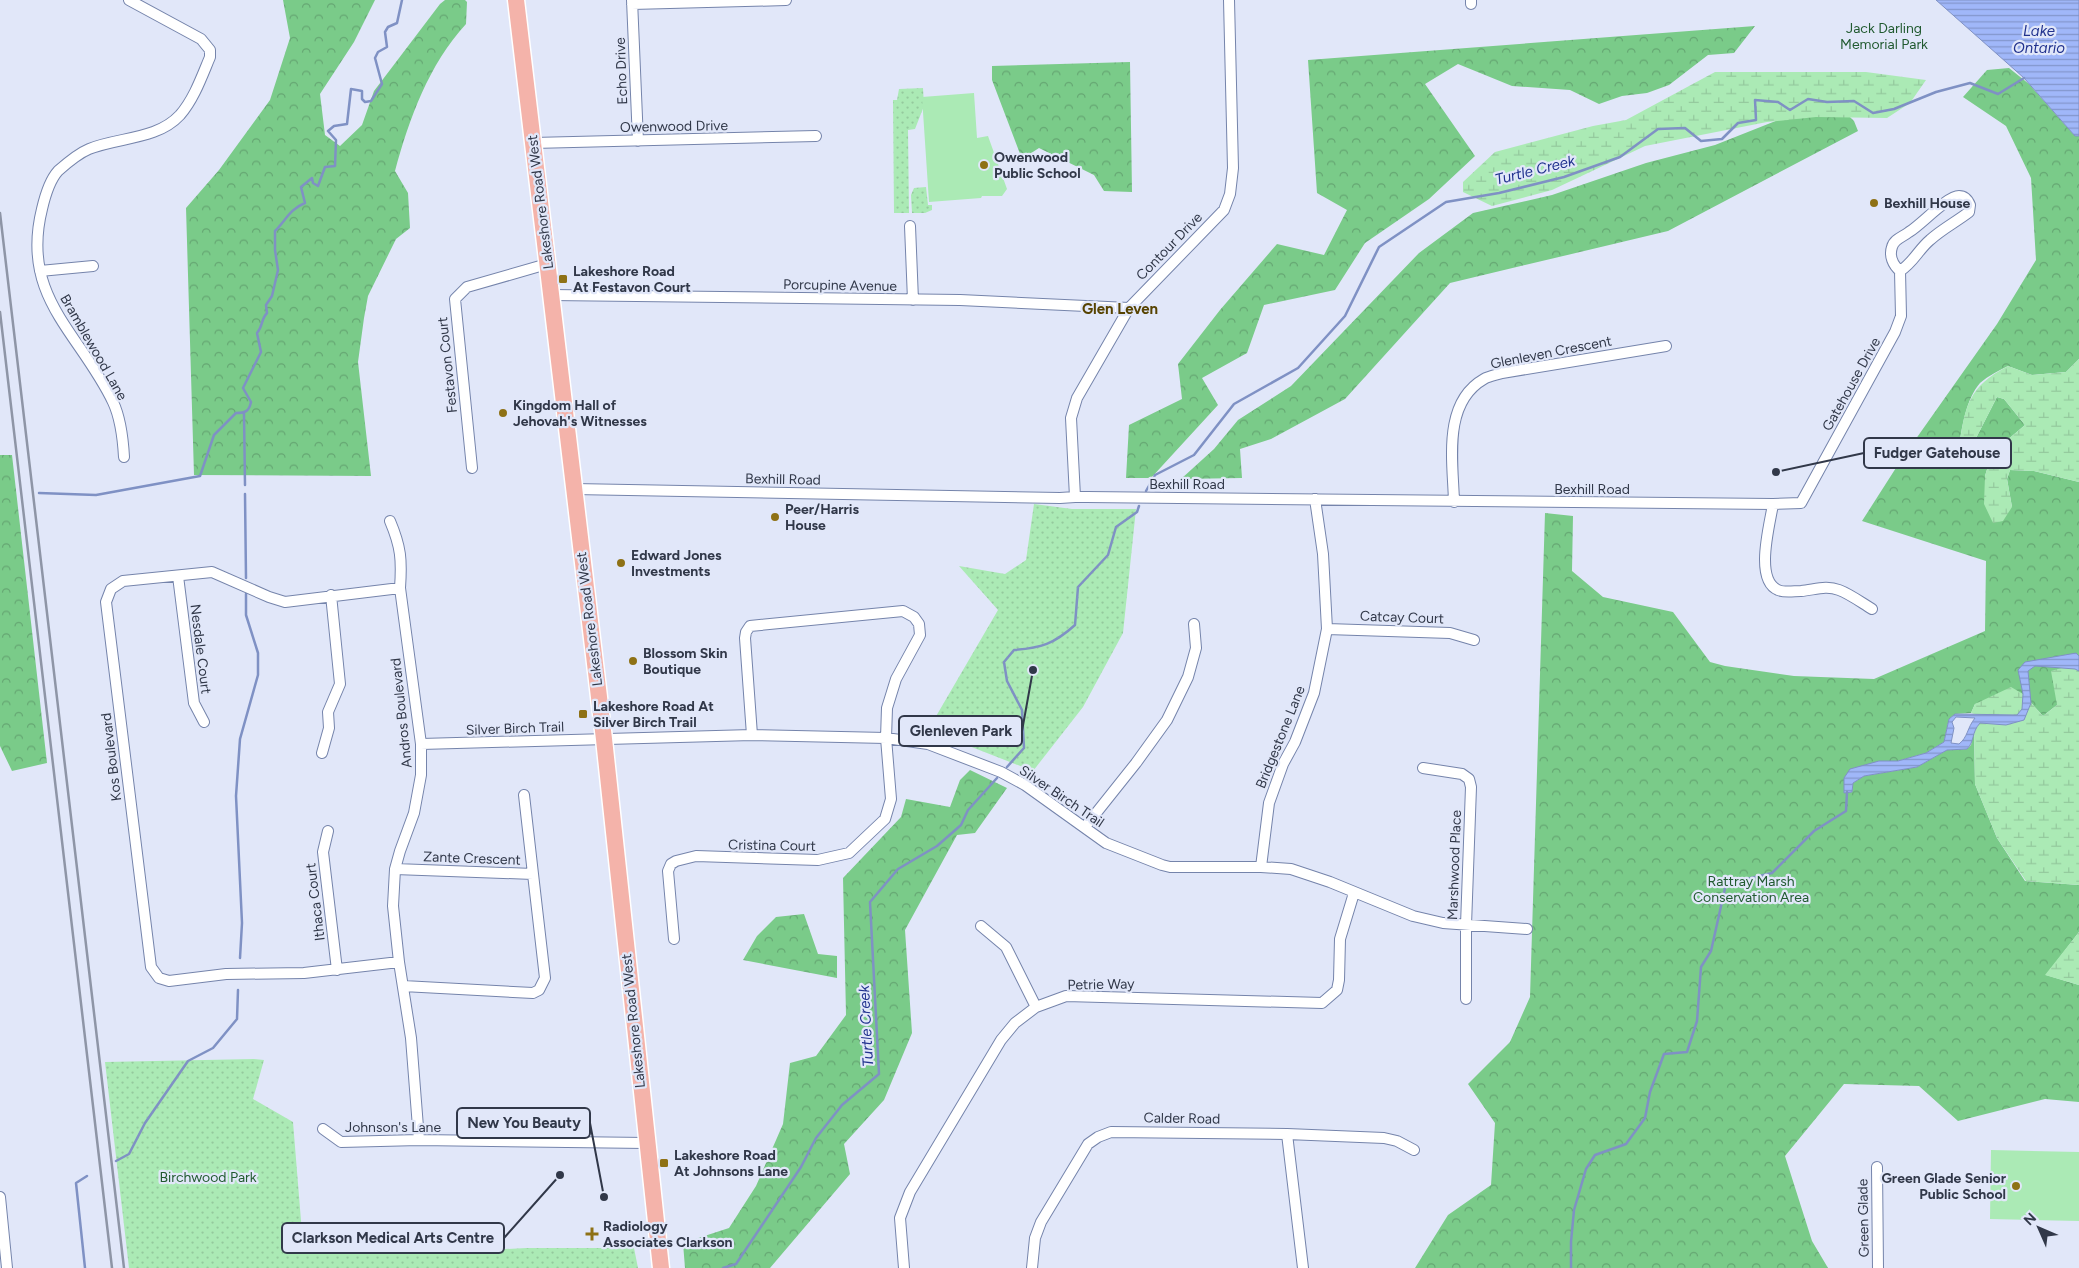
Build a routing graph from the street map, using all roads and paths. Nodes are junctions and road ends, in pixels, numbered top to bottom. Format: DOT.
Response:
graph roads {
  1 [pos="129,0"];
  2 [pos="516,0"];
  3 [pos="786,0"];
  4 [pos="1229,0"];
  5 [pos="632,2"];
  6 [pos="816,136"];
  7 [pos="638,141"];
  8 [pos="533,143"];
  9 [pos="910,226"];
  10 [pos="547,264"];
  11 [pos="93,266"];
  12 [pos="40,271"];
  13 [pos="1900,271"];
  14 [pos="550,295"];
  15 [pos="913,300"];
  16 [pos="1129,308"];
  17 [pos="1666,346"];
  18 [pos="124,457"];
  19 [pos="472,468"];
  20 [pos="574,489"];
  21 [pos="1075,497"];
  22 [pos="1315,499"];
  23 [pos="1454,502"];
  24 [pos="1801,503"];
  25 [pos="1774,504"];
  26 [pos="390,521"];
  27 [pos="178,576"];
  28 [pos="400,588"];
  29 [pos="331,596"];
  30 [pos="1872,608"];
  31 [pos="1194,624"];
  32 [pos="1327,629"];
  33 [pos="1474,640"];
  34 [pos="204,722"];
  35 [pos="752,735"];
  36 [pos="886,738"];
  37 [pos="604,739"];
  38 [pos="421,744"];
  39 [pos="322,753"];
  40 [pos="1423,768"];
  41 [pos="524,795"];
  42 [pos="1084,827"];
  43 [pos="328,831"];
  44 [pos="1261,867"];
  45 [pos="396,869"];
  46 [pos="533,874"];
  47 [pos="1354,893"];
  48 [pos="1466,925"];
  49 [pos="981,926"];
  50 [pos="1527,929"];
  51 [pos="674,939"];
  52 [pos="399,962"];
  53 [pos="337,970"];
  54 [pos="403,986"];
  55 [pos="1466,999"];
  56 [pos="1036,1007"];
  57 [pos="323,1129"];
  58 [pos="1287,1134"];
  59 [pos="419,1140"];
  60 [pos="646,1143"];
  61 [pos="1414,1150"];
  62 [pos="1877,1167"];
  63 [pos="0,1197"];
  64 [pos="7,1268"];
  65 [pos="661,1268"];
  66 [pos="904,1268"];
  67 [pos="1032,1268"];
  68 [pos="1303,1268"];
  69 [pos="1878,1268"];
  1 -- 12 [label="street, Bramblewood Lane"];
  2 -- 8 [label="main road, Lakeshore Road West"];
  3 -- 5 [label="street"];
  4 -- 16 [label="street, Contour Drive"];
  5 -- 7 [label="street, Echo Drive"];
  6 -- 7 [label="street, Owenwood Drive"];
  7 -- 8 [label="street, Owenwood Drive"];
  8 -- 10 [label="main road, Lakeshore Road West"];
  9 -- 15 [label="street"];
  10 -- 14 [label="main road, Lakeshore Road West"];
  10 -- 19 [label="street, Festavon Court"];
  11 -- 12 [label="street"];
  12 -- 18 [label="street, Bramblewood Lane"];
  13 -- 13 [label="street, Gatehouse Drive"];
  13 -- 24 [label="street, Gatehouse Drive"];
  14 -- 15 [label="street, Porcupine Avenue"];
  14 -- 20 [label="main road, Lakeshore Road West"];
  15 -- 16 [label="street, Porcupine Avenue"];
  16 -- 21 [label="street, Contour Drive"];
  17 -- 23 [label="street, Glenleven Crescent"];
  20 -- 21 [label="street, Bexhill Road"];
  20 -- 37 [label="main road, Lakeshore Road West"];
  21 -- 22 [label="street, Bexhill Road"];
  22 -- 23 [label="street, Bexhill Road"];
  22 -- 32 [label="street, Bridgestone Lane"];
  23 -- 25 [label="street, Bexhill Road"];
  24 -- 25 [label="street, Bexhill Road"];
  25 -- 30 [label="street"];
  26 -- 28 [label="street, Andros Boulevard"];
  27 -- 29 [label="street, Kos Boulevard"];
  27 -- 34 [label="street, Nesdale Court"];
  27 -- 53 [label="street, Kos Boulevard"];
  28 -- 29 [label="street, Kos Boulevard"];
  28 -- 38 [label="street, Andros Boulevard"];
  29 -- 39 [label="street"];
  31 -- 42 [label="street"];
  32 -- 33 [label="street, Catcay Court"];
  32 -- 44 [label="street, Bridgestone Lane"];
  35 -- 36 [label="street, Silver Birch Trail"];
  35 -- 36 [label="street, Cristina Court"];
  35 -- 37 [label="street, Silver Birch Trail"];
  36 -- 42 [label="street, Silver Birch Trail"];
  36 -- 51 [label="street, Cristina Court"];
  37 -- 38 [label="street, Silver Birch Trail"];
  37 -- 60 [label="main road, Lakeshore Road West"];
  38 -- 45 [label="street, Andros Boulevard"];
  40 -- 48 [label="street, Marshwood Place"];
  41 -- 46 [label="street"];
  42 -- 44 [label="street, Silver Birch Trail"];
  43 -- 53 [label="street, Ithaca Court"];
  44 -- 47 [label="street, Silver Birch Trail"];
  45 -- 46 [label="street, Zante Crescent"];
  45 -- 52 [label="street, Andros Boulevard"];
  46 -- 54 [label="street, Zante Crescent"];
  47 -- 48 [label="street, Silver Birch Trail"];
  47 -- 56 [label="street, Petrie Way"];
  48 -- 50 [label="street, Silver Birch Trail"];
  48 -- 55 [label="street, Marshwood Place"];
  49 -- 56 [label="street"];
  52 -- 53 [label="street, Kos Boulevard"];
  52 -- 54 [label="street, Andros Boulevard"];
  54 -- 59 [label="street, Andros Boulevard"];
  56 -- 66 [label="street, Petrie Way"];
  57 -- 59 [label="street, Johnson's Lane"];
  58 -- 61 [label="street, Calder Road"];
  58 -- 67 [label="street, Calder Road"];
  58 -- 68 [label="street"];
  59 -- 60 [label="street, Johnson's Lane"];
  60 -- 65 [label="main road, Lakeshore Road West"];
  62 -- 69 [label="street, Green Glade"];
  63 -- 64 [label="street"];
}
